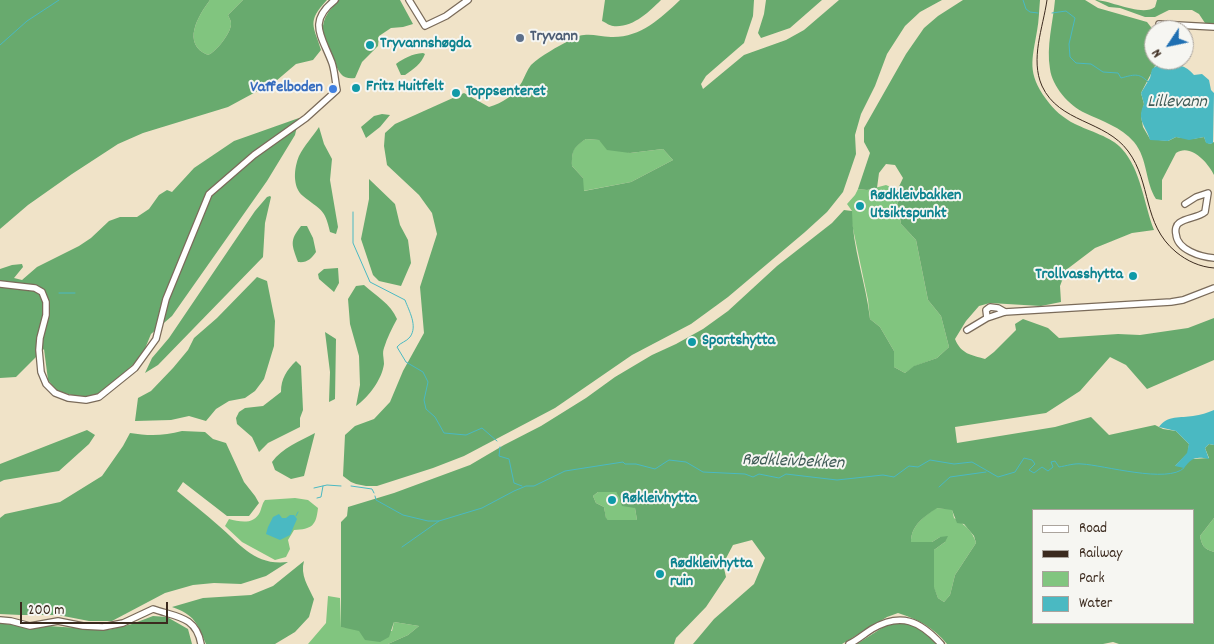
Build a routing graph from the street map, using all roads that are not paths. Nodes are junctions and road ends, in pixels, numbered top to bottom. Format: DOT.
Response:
graph roads {
  1 [pos="335,0"];
  2 [pos="409,0"];
  3 [pos="468,0"];
  4 [pos="1194,26"];
  5 [pos="1214,27"];
  6 [pos="1185,204"];
  7 [pos="1214,258"];
  8 [pos="0,284"];
  9 [pos="1214,288"];
  10 [pos="1005,312"];
  11 [pos="987,318"];
  12 [pos="967,330"];
  13 [pos="0,620"];
  14 [pos="201,644"];
  15 [pos="849,644"];
  16 [pos="941,644"];
  1 -- 8 [label="street"];
  2 -- 3 [label="street"];
  4 -- 5 [label="street"];
  6 -- 7 [label="street"];
  9 -- 10 [label="street"];
  10 -- 11 [label="street"];
  10 -- 11 [label="street"];
  11 -- 12 [label="street"];
  13 -- 14 [label="street"];
  15 -- 16 [label="street"];
}
